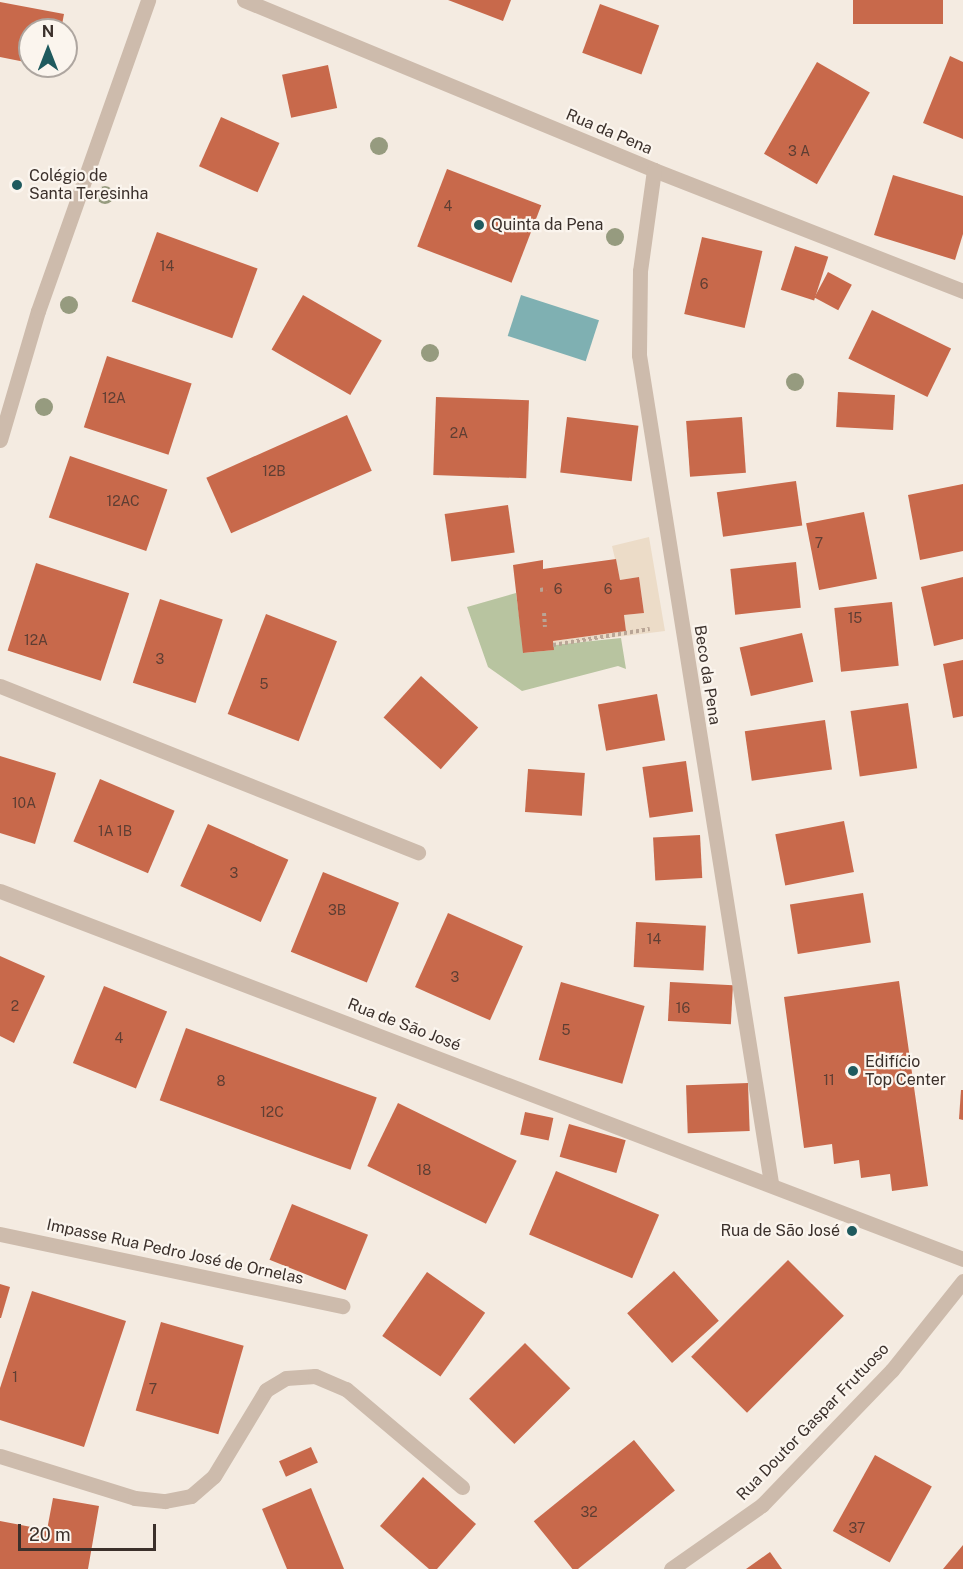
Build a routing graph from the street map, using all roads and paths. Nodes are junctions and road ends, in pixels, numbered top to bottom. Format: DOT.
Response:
graph roads {
  1 [pos="148,0"];
  2 [pos="244,0"];
  3 [pos="654,170"];
  4 [pos="963,291"];
  5 [pos="0,440"];
  6 [pos="546,588"];
  7 [pos="540,590"];
  8 [pos="544,613"];
  9 [pos="545,627"];
  10 [pos="660,627"];
  11 [pos="553,645"];
  12 [pos="0,686"];
  13 [pos="418,852"];
  14 [pos="0,891"];
  15 [pos="771,1183"];
  16 [pos="0,1234"];
  17 [pos="963,1259"];
  18 [pos="963,1281"];
  19 [pos="343,1306"];
  20 [pos="0,1456"];
  21 [pos="462,1487"];
  22 [pos="671,1569"];
  1 -- 5 [label="street"];
  2 -- 3 [label="street, Rua da Pena"];
  3 -- 4 [label="street, Rua da Pena"];
  3 -- 15 [label="street, Beco da Pena"];
  6 -- 7 [label="path"];
  8 -- 9 [label="path"];
  10 -- 11 [label="path"];
  12 -- 13 [label="street"];
  14 -- 15 [label="street, Rua de São José"];
  15 -- 17 [label="street, Rua de São José"];
  16 -- 19 [label="street, Impasse Rua Pedro José de Ornelas"];
  18 -- 22 [label="street, Rua Doutor Gaspar Frutuoso"];
  20 -- 21 [label="street"];
}
